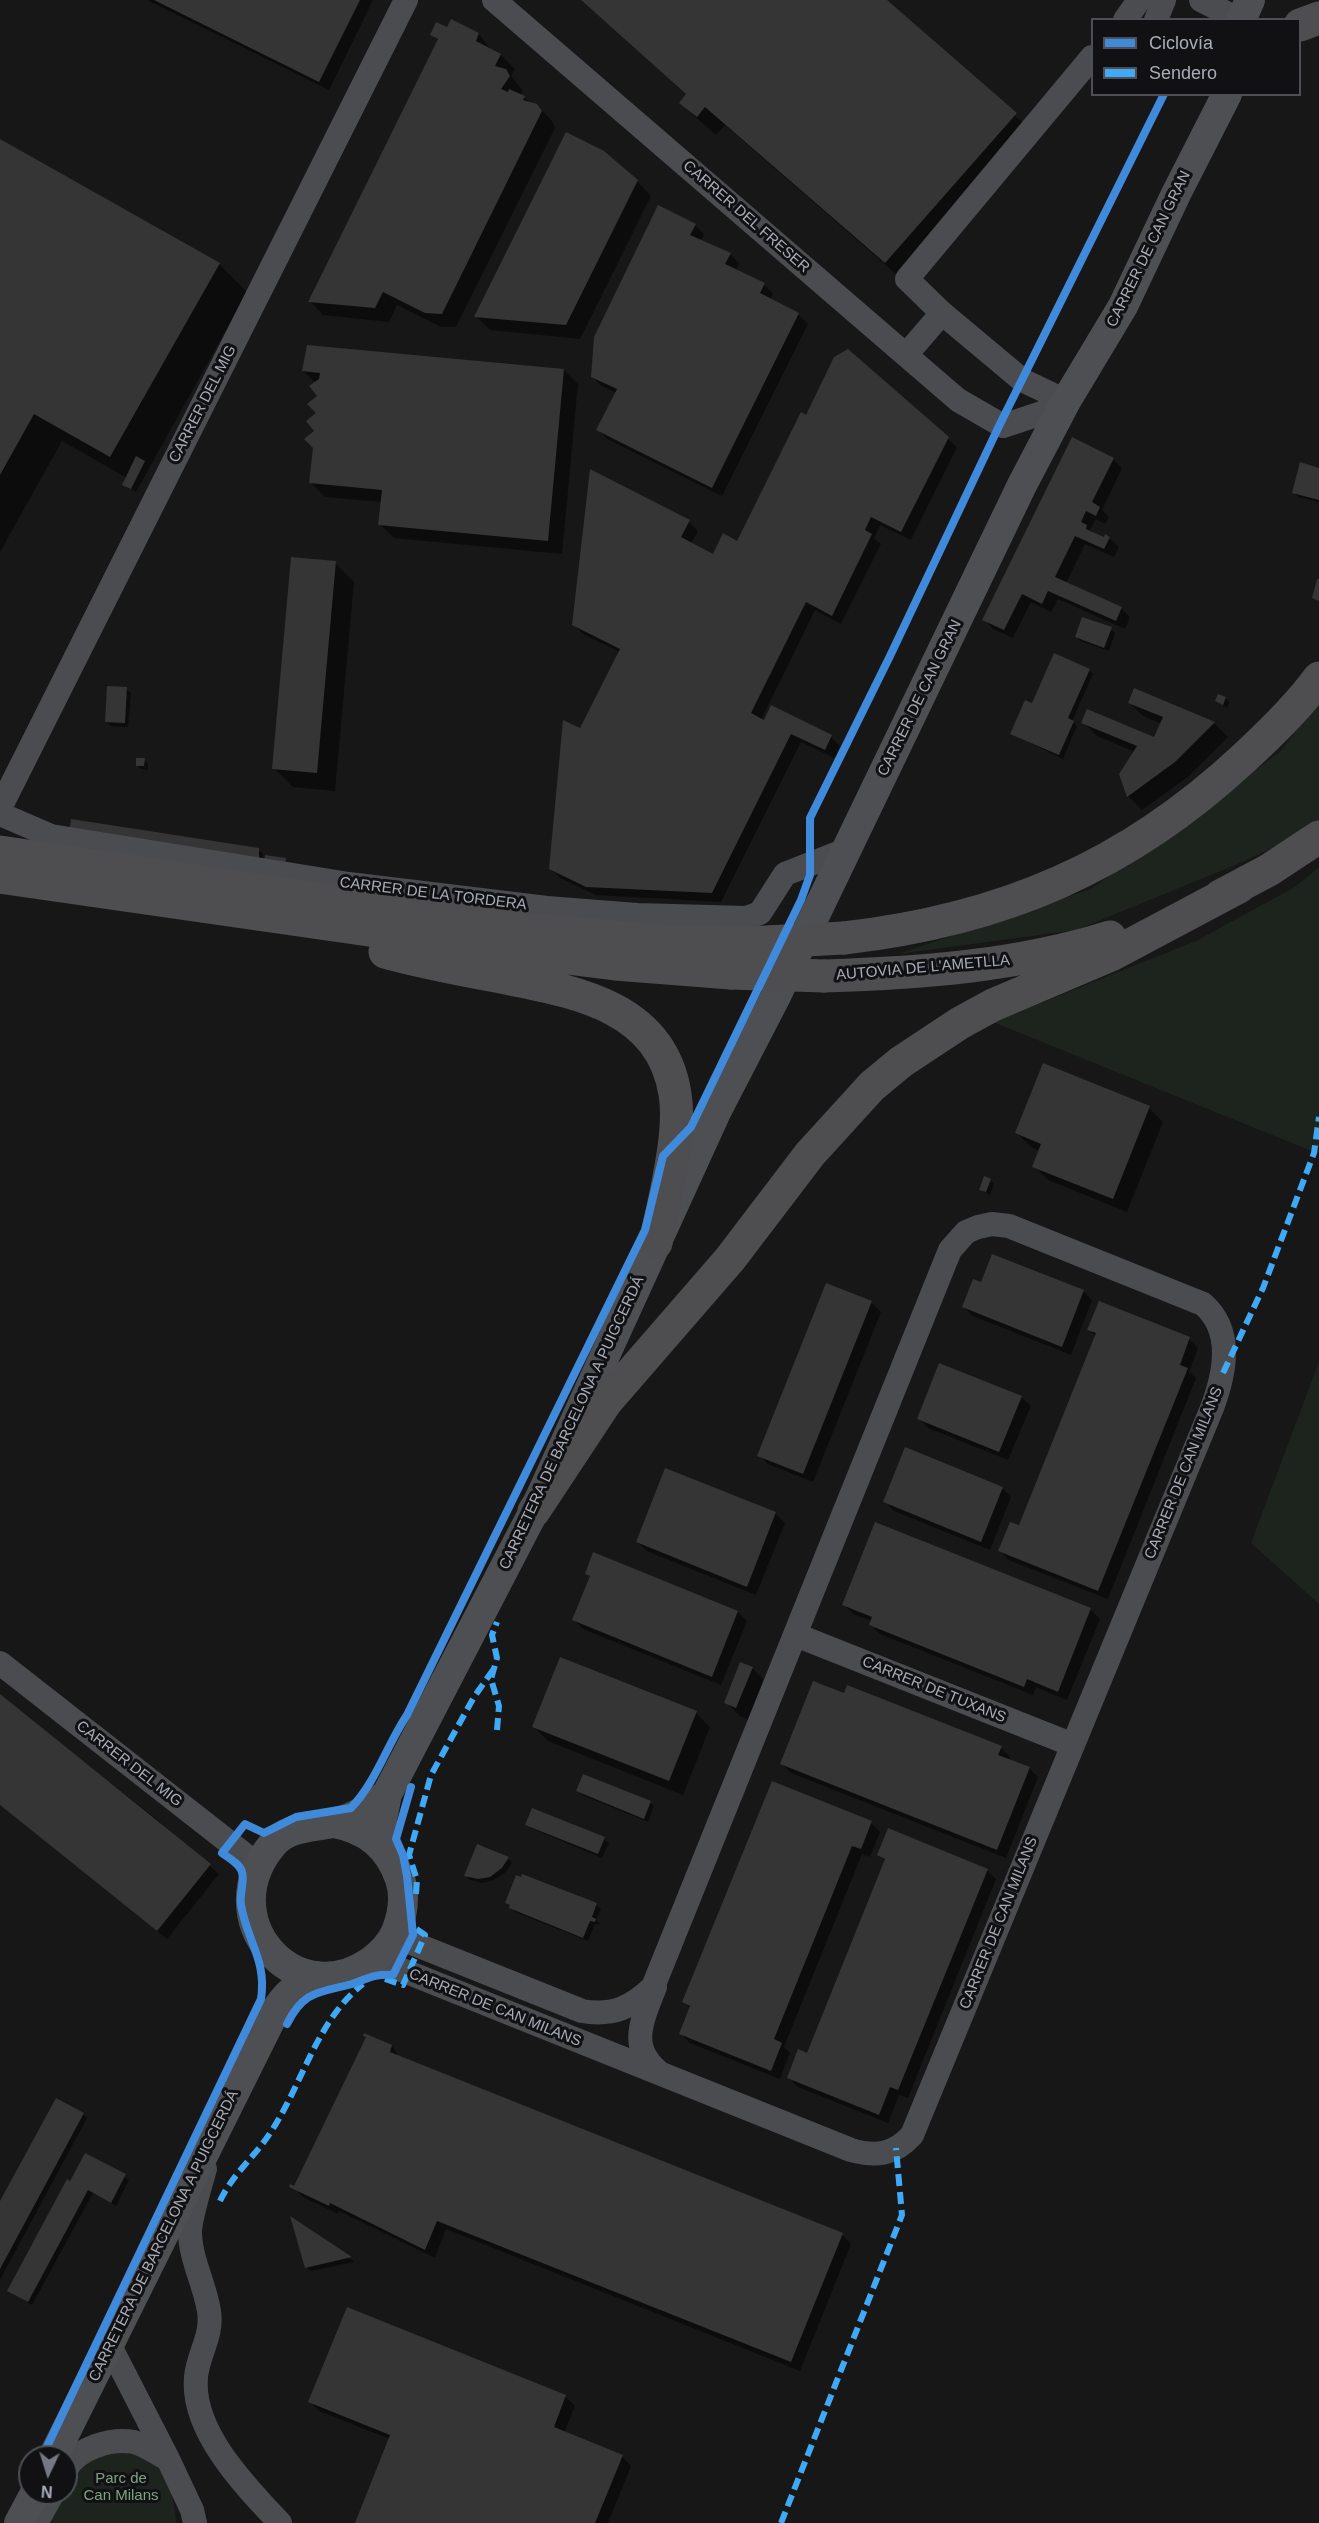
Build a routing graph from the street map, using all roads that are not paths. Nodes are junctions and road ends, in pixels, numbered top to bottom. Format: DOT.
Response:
graph roads {
  1 [pos="406,0"];
  2 [pos="494,0"];
  3 [pos="1139,0"];
  4 [pos="1164,0"];
  5 [pos="1201,0"];
  6 [pos="1251,0"];
  7 [pos="1319,7"];
  8 [pos="1126,18"];
  9 [pos="1157,18"];
  10 [pos="1236,18"];
  11 [pos="1241,18"];
  12 [pos="1319,18"];
  13 [pos="1301,22"];
  14 [pos="1301,23"];
  15 [pos="1091,58"];
  16 [pos="1203,96"];
  17 [pos="1226,96"];
  18 [pos="942,313"];
  19 [pos="906,355"];
  20 [pos="1066,401"];
  21 [pos="1319,678"];
  22 [pos="0,808"];
  23 [pos="0,814"];
  24 [pos="1319,837"];
  25 [pos="846,850"];
  26 [pos="7,865"];
  27 [pos="1239,887"];
  28 [pos="191,904"];
  29 [pos="776,996"];
  30 [pos="656,1243"];
  31 [pos="534,1510"];
  32 [pos="796,1635"];
  33 [pos="0,1664"];
  34 [pos="1073,1745"];
  35 [pos="387,1794"];
  36 [pos="334,1823"];
  37 [pos="386,1851"];
  38 [pos="258,1865"];
  39 [pos="403,1905"];
  40 [pos="271,1953"];
  41 [pos="359,1969"];
  42 [pos="661,1971"];
  43 [pos="317,1976"];
  44 [pos="582,2011"];
  45 [pos="274,2013"];
  46 [pos="595,2048"];
  47 [pos="662,2075"];
  48 [pos="213,2138"];
  49 [pos="110,2346"];
  50 [pos="59,2445"];
  51 [pos="78,2459"];
  52 [pos="168,2459"];
  53 [pos="29,2505"];
  54 [pos="46,2505"];
  55 [pos="20,2523"];
  56 [pos="36,2523"];
  57 [pos="195,2523"];
  58 [pos="280,2523"];
  1 -- 22 [label="street, CARRER DEL MIG"];
  2 -- 19 [label="street, CARRER DEL FRESER"];
  3 -- 8 [label="street"];
  4 -- 9 [label="street"];
  5 -- 10 [label="street"];
  6 -- 11 [label="main road"];
  7 -- 13 [label="main road"];
  12 -- 14 [label="highway"];
  15 -- 18 [label="street"];
  16 -- 20 [label="main road, CARRER DE CAN GRAN"];
  17 -- 20 [label="main road, CARRER DE CAN GRAN"];
  18 -- 19 [label="street"];
  18 -- 20 [label="street"];
  19 -- 20 [label="street, CARRER DEL FRESER"];
  20 -- 25 [label="main road, CARRER DE CAN GRAN"];
  21 -- 26 [label="highway, bridge"];
  23 -- 25 [label="street, CARRER DE LA TORDERA"];
  24 -- 27 [label="highway, AUTOVIA DE L'AMETLLA"];
  25 -- 29 [label="main road, CARRER DE CAN GRAN"];
  26 -- 28 [label="highway"];
  27 -- 28 [label="highway, AUTOVIA DE L'AMETLLA, bridge"];
  27 -- 31 [label="highway"];
  28 -- 30 [label="highway"];
  29 -- 30 [label="main road, CARRETERA DE BARCELONA A PUIGCERDÁ"];
  30 -- 31 [label="main road, CARRETERA DE BARCELONA A PUIGCERDÁ"];
  31 -- 35 [label="main road, CARRETERA DE BARCELONA A PUIGCERDÁ"];
  32 -- 34 [label="street, CARRER DE TUXANS"];
  32 -- 34 [label="street, CARRER DE CAN MILANS"];
  32 -- 42 [label="street, CARRER DE CAN MILANS"];
  33 -- 38 [label="street, CARRER DEL MIG"];
  34 -- 47 [label="street, CARRER DE CAN MILANS"];
  35 -- 36 [label="main road"];
  35 -- 37 [label="main road, CARRETERA DE BARCELONA A PUIGCERDÁ"];
  36 -- 37 [label="main road"];
  36 -- 38 [label="main road"];
  37 -- 39 [label="main road"];
  38 -- 40 [label="main road"];
  39 -- 41 [label="main road"];
  39 -- 44 [label="street, CARRER DE CAN MILANS"];
  40 -- 43 [label="main road"];
  40 -- 45 [label="main road, CARRETERA DE BARCELONA A PUIGCERDÁ"];
  41 -- 43 [label="main road"];
  41 -- 46 [label="street, CARRER DE CAN MILANS"];
  42 -- 44 [label="street, CARRER DE CAN MILANS"];
  42 -- 47 [label="street, CARRER DE CAN MILANS"];
  43 -- 45 [label="main road, CARRETERA DE BARCELONA A PUIGCERDÁ"];
  44 -- 46 [label="street, CARRER DE CAN MILANS"];
  45 -- 48 [label="main road, CARRETERA DE BARCELONA A PUIGCERDÁ"];
  46 -- 47 [label="street, CARRER DE CAN MILANS"];
  48 -- 49 [label="main road, CARRETERA DE BARCELONA A PUIGCERDÁ"];
  48 -- 58 [label="street"];
  49 -- 50 [label="main road, CARRETERA DE BARCELONA A PUIGCERDÁ"];
  49 -- 52 [label="street"];
  51 -- 52 [label="street"];
  52 -- 57 [label="street"];
  53 -- 55 [label="main road"];
  54 -- 56 [label="street"];
}
